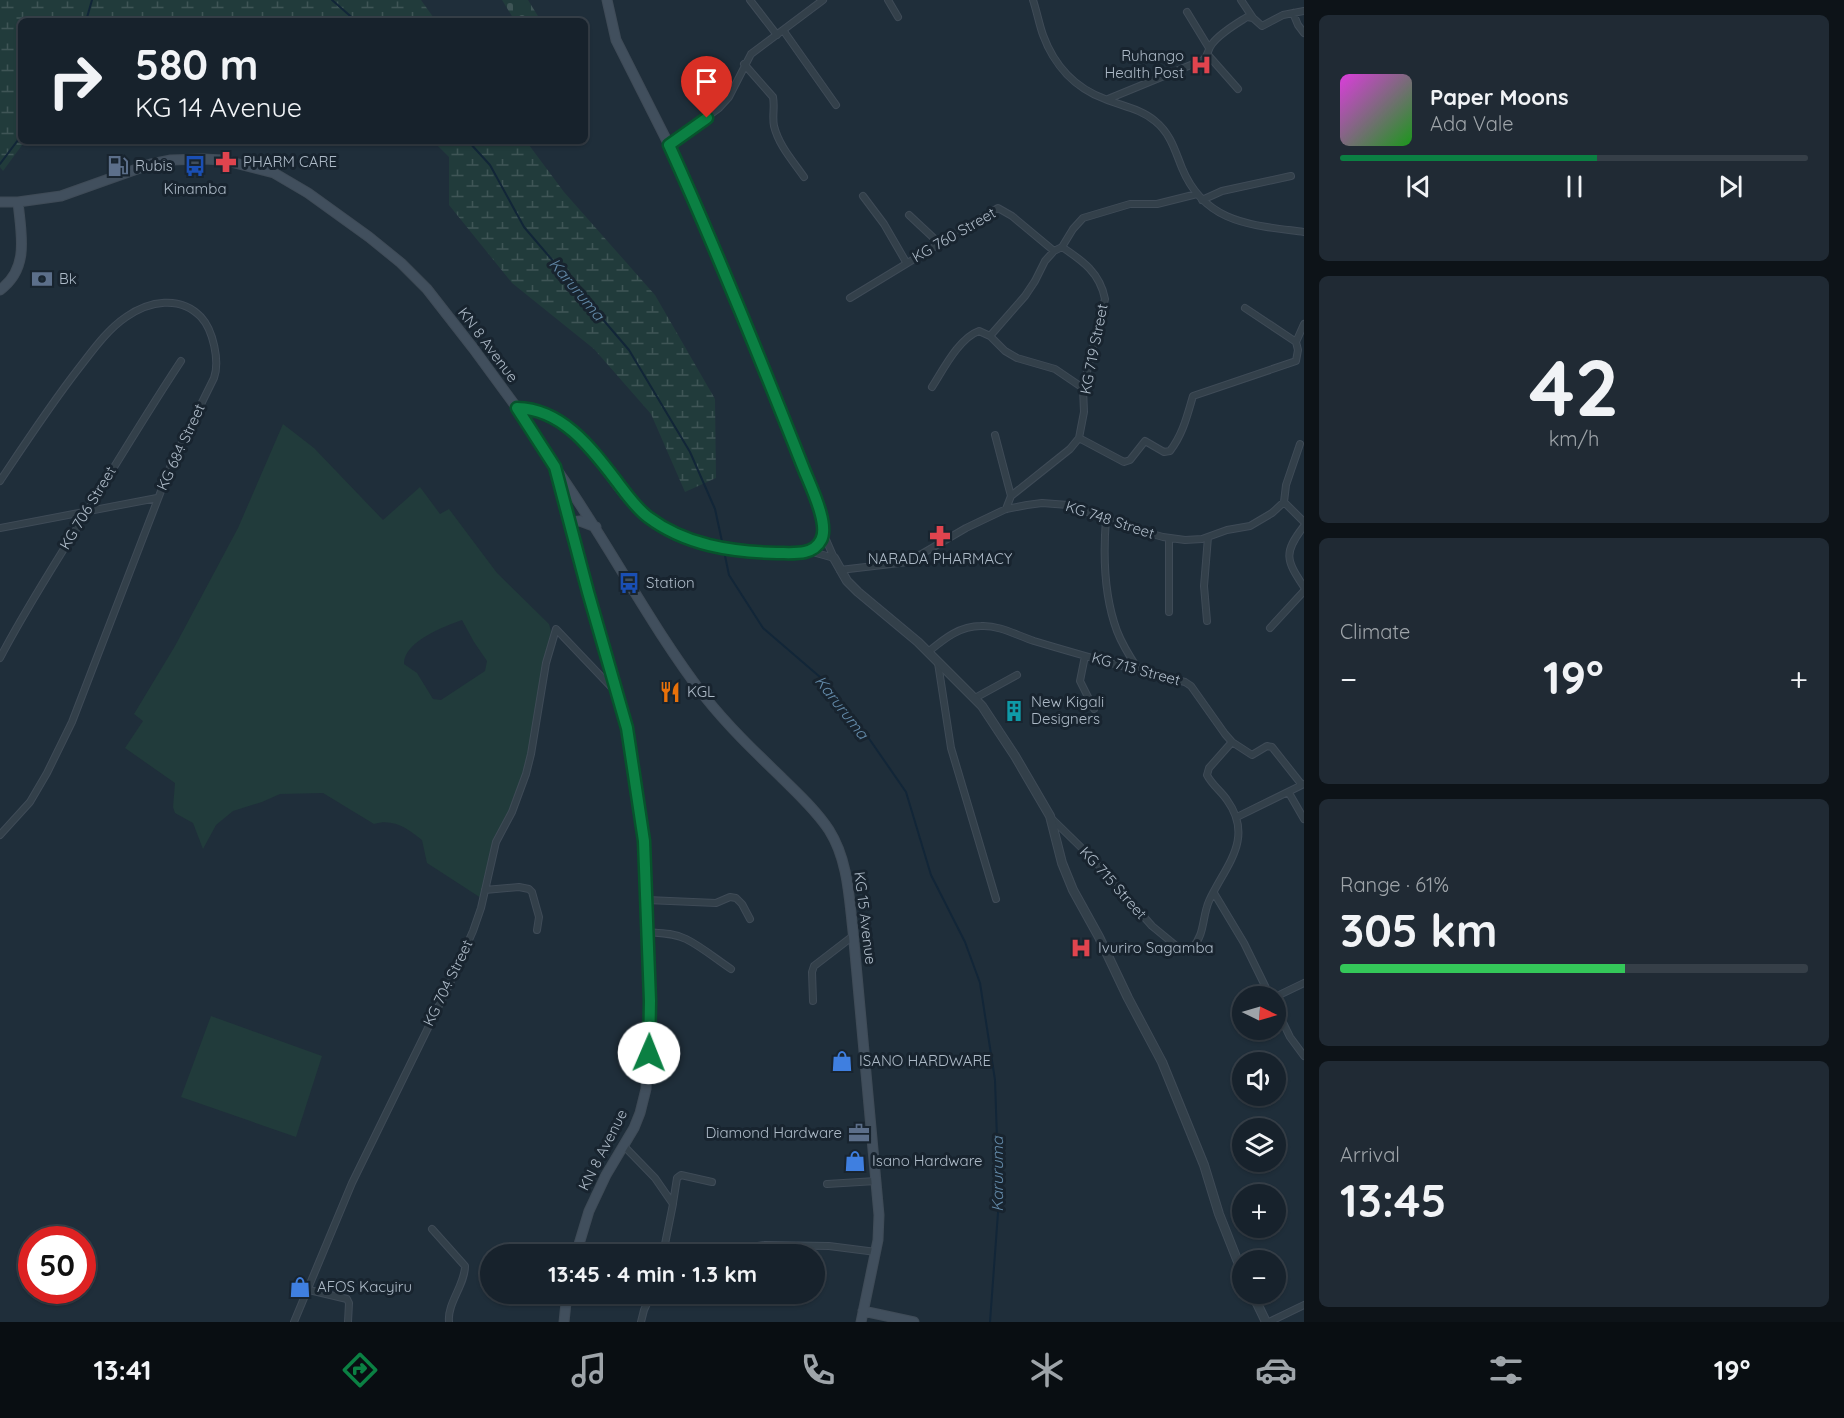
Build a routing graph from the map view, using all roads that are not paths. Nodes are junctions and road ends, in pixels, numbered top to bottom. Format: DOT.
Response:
graph roads {
  1 [pos="607,0"];
  2 [pos="750,0"];
  3 [pos="823,0"];
  4 [pos="888,0"];
  5 [pos="1033,0"];
  6 [pos="1241,0"];
  7 [pos="1188,12"];
  8 [pos="1304,12"];
  9 [pos="1293,13"];
  10 [pos="898,17"];
  11 [pos="1253,18"];
  12 [pos="780,33"];
  13 [pos="1304,33"];
  14 [pos="1209,51"];
  15 [pos="744,64"];
  16 [pos="1238,89"];
  17 [pos="1107,100"];
  18 [pos="836,105"];
  19 [pos="669,145"];
  20 [pos="1291,176"];
  21 [pos="804,177"];
  22 [pos="862,196"];
  23 [pos="1199,197"];
  24 [pos="0,201"];
  25 [pos="18,202"];
  26 [pos="909,215"];
  27 [pos="1304,232"];
  28 [pos="939,243"];
  29 [pos="1062,247"];
  30 [pos="1054,251"];
  31 [pos="906,262"];
  32 [pos="0,290"];
  33 [pos="850,298"];
  34 [pos="1245,308"];
  35 [pos="1304,324"];
  36 [pos="990,336"];
  37 [pos="1296,342"];
  38 [pos="181,361"];
  39 [pos="932,387"];
  40 [pos="1083,388"];
  41 [pos="517,408"];
  42 [pos="995,435"];
  43 [pos="1079,438"];
  44 [pos="1300,444"];
  45 [pos="555,467"];
  46 [pos="0,480"];
  47 [pos="1011,496"];
  48 [pos="157,498"];
  49 [pos="1284,502"];
  50 [pos="566,508"];
  51 [pos="1006,509"];
  52 [pos="585,510"];
  53 [pos="86,513"];
  54 [pos="1106,519"];
  55 [pos="570,522"];
  56 [pos="1304,524"];
  57 [pos="594,526"];
  58 [pos="0,528"];
  59 [pos="824,535"];
  60 [pos="1208,537"];
  61 [pos="1169,538"];
  62 [pos="575,539"];
  63 [pos="809,551"];
  64 [pos="834,558"];
  65 [pos="840,570"];
  66 [pos="1304,589"];
  67 [pos="1169,612"];
  68 [pos="1207,621"];
  69 [pos="1270,628"];
  70 [pos="928,652"];
  71 [pos="1085,656"];
  72 [pos="0,658"];
  73 [pos="938,662"];
  74 [pos="1138,669"];
  75 [pos="1017,675"];
  76 [pos="617,693"];
  77 [pos="975,698"];
  78 [pos="1094,709"];
  79 [pos="1232,742"];
  80 [pos="1303,785"];
  81 [pos="1289,793"];
  82 [pos="1050,816"];
  83 [pos="1237,817"];
  84 [pos="1304,819"];
  85 [pos="0,835"];
  86 [pos="485,890"];
  87 [pos="1214,893"];
  88 [pos="996,899"];
  89 [pos="647,900"];
  90 [pos="750,919"];
  91 [pos="537,930"];
  92 [pos="647,932"];
  93 [pos="853,936"];
  94 [pos="731,969"];
  95 [pos="1304,983"];
  96 [pos="1265,986"];
  97 [pos="1286,992"];
  98 [pos="813,1000"];
  99 [pos="1286,1029"];
  100 [pos="1304,1056"];
  101 [pos="623,1146"];
  102 [pos="876,1181"];
  103 [pos="712,1182"];
  104 [pos="827,1184"];
  105 [pos="673,1203"];
  106 [pos="432,1229"];
  107 [pos="579,1244"];
  108 [pos="665,1244"];
  109 [pos="825,1247"];
  110 [pos="1234,1250"];
  111 [pos="876,1252"];
  112 [pos="309,1290"];
  113 [pos="566,1304"];
  114 [pos="647,1304"];
  115 [pos="1258,1304"];
  116 [pos="1304,1305"];
  117 [pos="863,1311"];
  118 [pos="294,1322"];
  119 [pos="348,1322"];
  120 [pos="449,1322"];
  121 [pos="564,1322"];
  122 [pos="641,1322"];
  123 [pos="861,1322"];
  124 [pos="914,1322"];
  125 [pos="1268,1322"];
  1 -- 19 [label="main road"];
  2 -- 12 [label="street"];
  3 -- 12 [label="street"];
  4 -- 10 [label="street"];
  5 -- 17 [label="street"];
  6 -- 11 [label="street"];
  7 -- 14 [label="street"];
  8 -- 9 [label="street"];
  9 -- 11 [label="street"];
  9 -- 13 [label="street"];
  11 -- 14 [label="street"];
  12 -- 15 [label="street"];
  12 -- 18 [label="street"];
  14 -- 16 [label="street"];
  14 -- 17 [label="street"];
  15 -- 19 [label="street"];
  15 -- 21 [label="street"];
  17 -- 23 [label="street"];
  19 -- 59 [label="main road"];
  20 -- 23 [label="street"];
  22 -- 31 [label="street"];
  23 -- 27 [label="street"];
  23 -- 29 [label="street"];
  24 -- 25 [label="main road, KN 8 Avenue"];
  25 -- 32 [label="main road"];
  25 -- 41 [label="main road, KN 8 Avenue"];
  26 -- 28 [label="street"];
  28 -- 30 [label="street, KG 760 Street"];
  28 -- 31 [label="street, KG 760 Street"];
  29 -- 30 [label="street"];
  29 -- 40 [label="street, KG 719 Street"];
  30 -- 36 [label="street"];
  31 -- 33 [label="street, KG 760 Street"];
  34 -- 37 [label="street"];
  35 -- 37 [label="street"];
  36 -- 39 [label="street"];
  36 -- 40 [label="street"];
  37 -- 43 [label="street"];
  38 -- 53 [label="street, KG 706 Street"];
  40 -- 43 [label="street, KG 719 Street"];
  41 -- 45 [label="main road, KN 8 Avenue"];
  41 -- 63 [label="main road"];
  42 -- 47 [label="street"];
  43 -- 47 [label="street"];
  44 -- 49 [label="street"];
  45 -- 50 [label="main road, KN 8 Avenue"];
  45 -- 52 [label="main road, KG 15 Avenue"];
  46 -- 48 [label="street, KG 684 Street"];
  47 -- 51 [label="street"];
  48 -- 53 [label="street"];
  48 -- 85 [label="street, KG 684 Street"];
  49 -- 56 [label="street"];
  49 -- 60 [label="street, KG 748 Street"];
  50 -- 52 [label="main road"];
  50 -- 55 [label="main road, KN 8 Avenue"];
  51 -- 54 [label="street, KG 748 Street"];
  51 -- 65 [label="street, KG 748 Street"];
  52 -- 57 [label="main road, KG 15 Avenue"];
  53 -- 58 [label="street"];
  53 -- 72 [label="street, KG 706 Street"];
  54 -- 61 [label="street, KG 748 Street"];
  54 -- 74 [label="street"];
  55 -- 57 [label="main road"];
  55 -- 62 [label="main road, KN 8 Avenue"];
  56 -- 66 [label="street"];
  57 -- 62 [label="main road"];
  57 -- 93 [label="main road, KG 15 Avenue"];
  59 -- 63 [label="main road"];
  59 -- 64 [label="street"];
  60 -- 61 [label="street, KG 748 Street"];
  60 -- 68 [label="street"];
  61 -- 67 [label="street"];
  62 -- 76 [label="main road, KN 8 Avenue"];
  63 -- 64 [label="street"];
  64 -- 65 [label="street"];
  65 -- 70 [label="street"];
  66 -- 69 [label="street"];
  70 -- 71 [label="street, KG 713 Street"];
  70 -- 73 [label="street"];
  71 -- 74 [label="street, KG 713 Street"];
  71 -- 78 [label="street"];
  73 -- 77 [label="street"];
  73 -- 88 [label="street"];
  74 -- 79 [label="street, KG 713 Street"];
  75 -- 77 [label="street"];
  76 -- 86 [label="street, KG 704 Street"];
  76 -- 89 [label="main road, KN 8 Avenue"];
  77 -- 82 [label="street"];
  79 -- 80 [label="street"];
  79 -- 83 [label="street"];
  80 -- 81 [label="street"];
  81 -- 83 [label="street"];
  81 -- 84 [label="street"];
  82 -- 87 [label="street, KG 715 Street"];
  82 -- 110 [label="street"];
  83 -- 87 [label="street, KG 715 Street"];
  86 -- 91 [label="street"];
  86 -- 112 [label="street, KG 704 Street"];
  87 -- 96 [label="street"];
  89 -- 90 [label="street"];
  89 -- 92 [label="main road, KN 8 Avenue"];
  92 -- 94 [label="street"];
  92 -- 101 [label="main road, KN 8 Avenue"];
  93 -- 98 [label="street"];
  93 -- 102 [label="main road, KG 15 Avenue"];
  95 -- 97 [label="street"];
  99 -- 100 [label="street"];
  101 -- 105 [label="street"];
  101 -- 107 [label="main road, KN 8 Avenue"];
  102 -- 104 [label="street"];
  102 -- 111 [label="main road, KG 15 Avenue"];
  103 -- 105 [label="street"];
  105 -- 108 [label="street"];
  106 -- 120 [label="street"];
  109 -- 111 [label="street"];
  111 -- 117 [label="main road, KG 15 Avenue"];
  112 -- 118 [label="street, KG 704 Street"];
  112 -- 119 [label="street"];
  113 -- 121 [label="main road"];
  114 -- 122 [label="street"];
  115 -- 125 [label="street"];
  116 -- 125 [label="street"];
  117 -- 123 [label="main road, KG 15 Avenue"];
  117 -- 124 [label="main road"];
}
